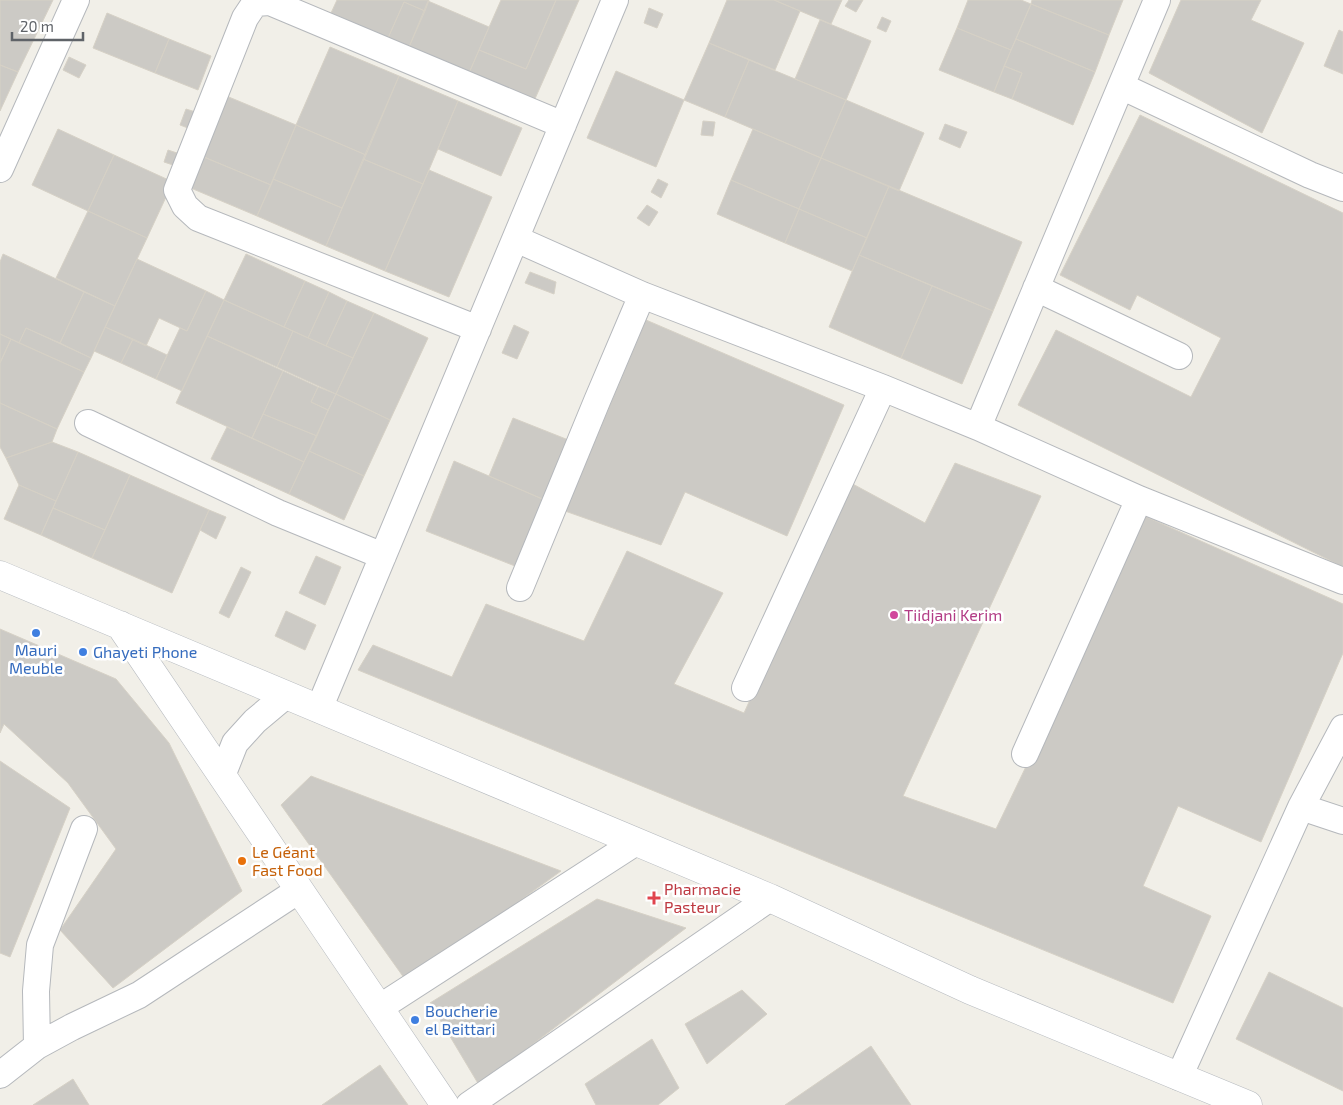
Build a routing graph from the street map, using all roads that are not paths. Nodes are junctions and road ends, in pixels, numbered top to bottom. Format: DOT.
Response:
graph roads {
  1 [pos="76,0"];
  2 [pos="616,0"];
  3 [pos="1157,0"];
  4 [pos="1121,86"];
  5 [pos="563,125"];
  6 [pos="2,162"];
  7 [pos="1343,188"];
  8 [pos="516,239"];
  9 [pos="1036,288"];
  10 [pos="642,295"];
  11 [pos="478,330"];
  12 [pos="1179,356"];
  13 [pos="883,388"];
  14 [pos="88,423"];
  15 [pos="978,427"];
  16 [pos="1139,499"];
  17 [pos="382,556"];
  18 [pos="0,575"];
  19 [pos="1343,581"];
  20 [pos="520,588"];
  21 [pos="120,625"];
  22 [pos="744,688"];
  23 [pos="286,695"];
  24 [pos="319,709"];
  25 [pos="1343,728"];
  26 [pos="1024,754"];
  27 [pos="222,776"];
  28 [pos="1301,807"];
  29 [pos="1343,821"];
  30 [pos="84,829"];
  31 [pos="636,842"];
  32 [pos="300,890"];
  33 [pos="770,898"];
  34 [pos="379,1008"];
  35 [pos="37,1046"];
  36 [pos="0,1075"];
  37 [pos="1179,1077"];
  38 [pos="445,1105"];
  39 [pos="469,1105"];
  40 [pos="1248,1105"];
  1 -- 6 [label="street"];
  2 -- 5 [label="street"];
  3 -- 4 [label="street"];
  4 -- 7 [label="street"];
  4 -- 9 [label="street"];
  5 -- 8 [label="street"];
  5 -- 11 [label="street"];
  8 -- 10 [label="street"];
  8 -- 11 [label="street"];
  9 -- 12 [label="street"];
  9 -- 15 [label="street"];
  10 -- 13 [label="street"];
  10 -- 20 [label="street"];
  11 -- 17 [label="street"];
  13 -- 15 [label="street"];
  13 -- 22 [label="street"];
  14 -- 17 [label="street"];
  15 -- 16 [label="street"];
  16 -- 19 [label="street"];
  16 -- 26 [label="street"];
  17 -- 24 [label="street"];
  18 -- 21 [label="street"];
  21 -- 23 [label="street"];
  21 -- 27 [label="street"];
  23 -- 24 [label="street"];
  23 -- 27 [label="street"];
  24 -- 31 [label="street"];
  25 -- 28 [label="street"];
  27 -- 32 [label="street"];
  28 -- 29 [label="street"];
  28 -- 37 [label="street"];
  30 -- 35 [label="street"];
  31 -- 33 [label="street"];
  31 -- 34 [label="street"];
  32 -- 34 [label="street"];
  32 -- 35 [label="street"];
  33 -- 37 [label="street"];
  33 -- 39 [label="street"];
  34 -- 38 [label="street"];
  35 -- 36 [label="street"];
  37 -- 40 [label="street"];
}
